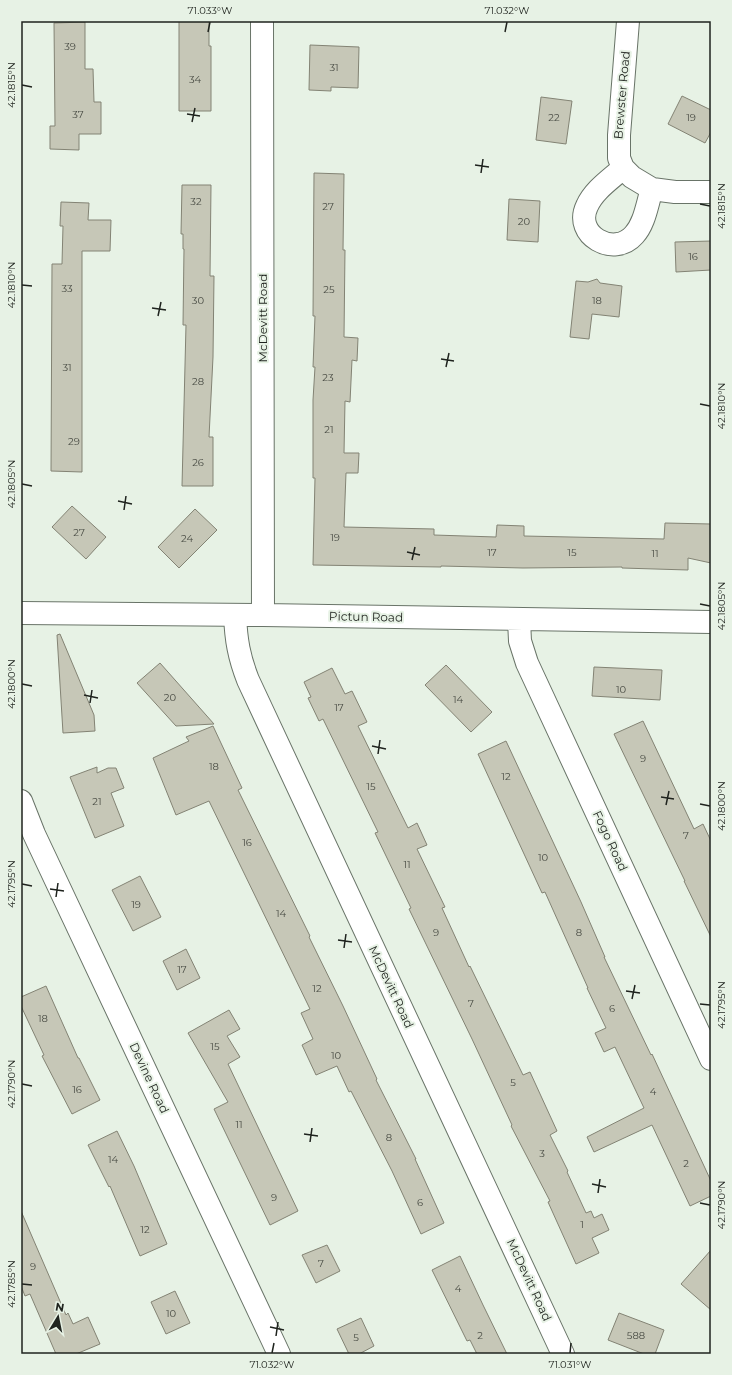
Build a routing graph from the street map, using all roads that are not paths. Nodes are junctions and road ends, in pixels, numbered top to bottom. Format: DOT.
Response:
graph roads {
  1 [pos="262,21"];
  2 [pos="628,21"];
  3 [pos="623,168"];
  4 [pos="652,189"];
  5 [pos="711,192"];
  6 [pos="21,613"];
  7 [pos="236,615"];
  8 [pos="263,615"];
  9 [pos="519,620"];
  10 [pos="711,622"];
  11 [pos="21,801"];
  12 [pos="711,1059"];
  13 [pos="279,1354"];
  14 [pos="564,1354"];
  1 -- 8 [label="street, McDevitt Road"];
  2 -- 3 [label="street, Brewster Road"];
  3 -- 4 [label="street"];
  3 -- 4 [label="street"];
  4 -- 5 [label="street"];
  6 -- 7 [label="street, Pictun Road"];
  7 -- 8 [label="street, Pictun Road"];
  7 -- 14 [label="street, McDevitt Road"];
  8 -- 9 [label="street, Pictun Road"];
  9 -- 10 [label="street, Pictun Road"];
  9 -- 12 [label="street, Fogo Road"];
  11 -- 13 [label="street, Devine Road"];
}
